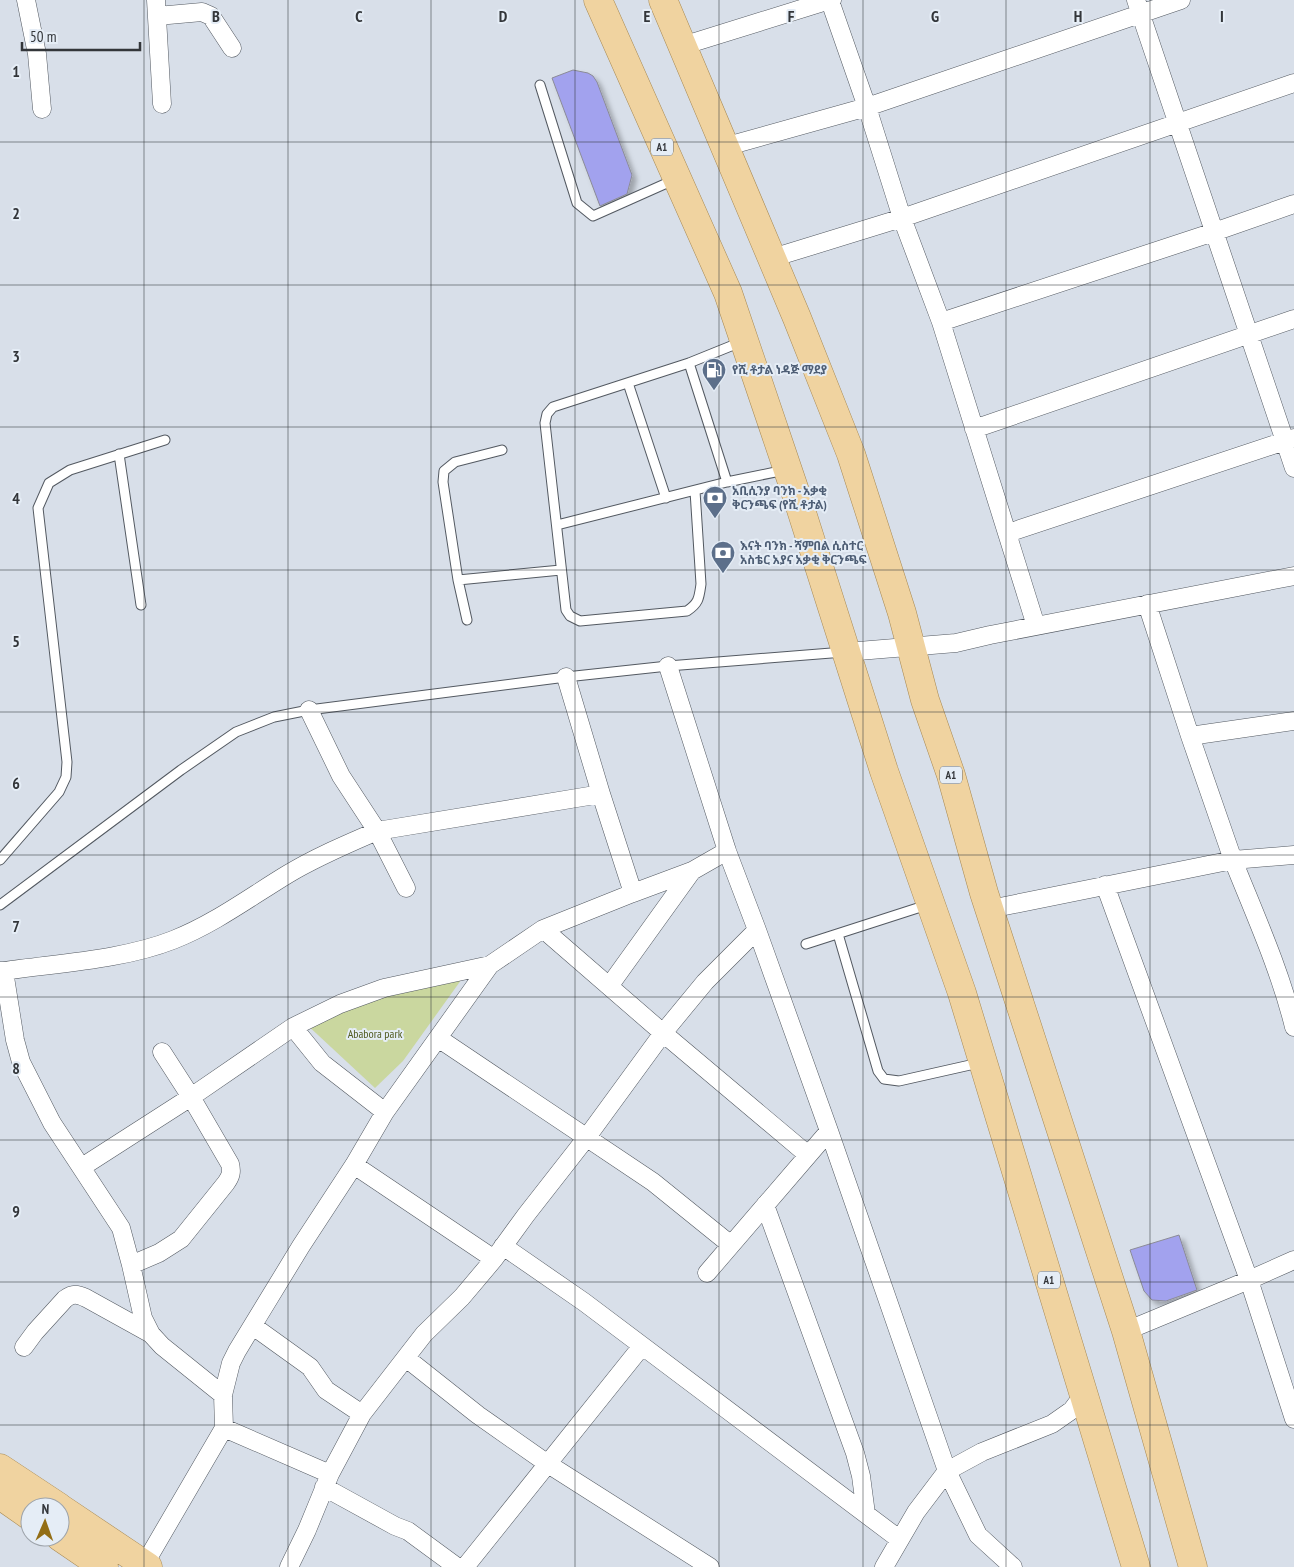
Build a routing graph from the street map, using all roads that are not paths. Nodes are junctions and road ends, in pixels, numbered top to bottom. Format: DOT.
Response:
graph roads {
  1 [pos="26,0"];
  2 [pos="598,0"];
  3 [pos="663,0"];
  4 [pos="831,0"];
  5 [pos="1181,0"];
  6 [pos="1139,7"];
  7 [pos="157,8"];
  8 [pos="682,46"];
  9 [pos="232,48"];
  10 [pos="1294,83"];
  11 [pos="540,85"];
  12 [pos="162,104"];
  13 [pos="866,106"];
  14 [pos="42,109"];
  15 [pos="1178,123"];
  16 [pos="724,147"];
  17 [pos="677,179"];
  18 [pos="1294,204"];
  19 [pos="902,218"];
  20 [pos="1214,232"];
  21 [pos="772,258"];
  22 [pos="1294,319"];
  23 [pos="941,322"];
  24 [pos="1249,334"];
  25 [pos="744,340"];
  26 [pos="689,363"];
  27 [pos="628,383"];
  28 [pos="974,429"];
  29 [pos="1290,439"];
  30 [pos="165,440"];
  31 [pos="502,450"];
  32 [pos="119,454"];
  33 [pos="1294,468"];
  34 [pos="788,470"];
  35 [pos="726,482"];
  36 [pos="695,492"];
  37 [pos="666,498"];
  38 [pos="557,525"];
  39 [pos="1008,533"];
  40 [pos="561,570"];
  41 [pos="1294,576"];
  42 [pos="458,580"];
  43 [pos="141,604"];
  44 [pos="1147,604"];
  45 [pos="467,620"];
  46 [pos="1036,626"];
  47 [pos="912,647"];
  48 [pos="846,652"];
  49 [pos="668,666"];
  50 [pos="566,677"];
  51 [pos="309,710"];
  52 [pos="1294,721"];
  53 [pos="1190,736"];
  54 [pos="601,794"];
  55 [pos="377,831"];
  56 [pos="727,851"];
  57 [pos="1294,855"];
  58 [pos="0,860"];
  59 [pos="1233,860"];
  60 [pos="692,870"];
  61 [pos="1105,885"];
  62 [pos="406,888"];
  63 [pos="633,893"];
  64 [pos="930,904"];
  65 [pos="0,906"];
  66 [pos="990,909"];
  67 [pos="543,929"];
  68 [pos="757,930"];
  69 [pos="838,934"];
  70 [pos="806,944"];
  71 [pos="490,965"];
  72 [pos="2,971"];
  73 [pos="610,985"];
  74 [pos="1291,1004"];
  75 [pos="293,1027"];
  76 [pos="1294,1028"];
  77 [pos="664,1033"];
  78 [pos="438,1038"];
  79 [pos="162,1052"];
  80 [pos="983,1062"];
  81 [pos="191,1097"];
  82 [pos="385,1112"];
  83 [pos="829,1131"];
  84 [pos="587,1137"];
  85 [pos="808,1155"];
  86 [pos="354,1165"];
  87 [pos="82,1167"];
  88 [pos="765,1205"];
  89 [pos="730,1245"];
  90 [pos="498,1253"];
  91 [pos="1294,1260"];
  92 [pos="131,1265"];
  93 [pos="707,1273"];
  94 [pos="1249,1280"];
  95 [pos="253,1326"];
  96 [pos="1126,1331"];
  97 [pos="151,1334"];
  98 [pos="642,1346"];
  99 [pos="24,1347"];
  100 [pos="406,1358"];
  101 [pos="1084,1394"];
  102 [pos="223,1395"];
  103 [pos="362,1414"];
  104 [pos="1294,1419"];
  105 [pos="224,1428"];
  106 [pos="548,1464"];
  107 [pos="0,1468"];
  108 [pos="948,1471"];
  109 [pos="327,1480"];
  110 [pos="0,1495"];
  111 [pos="43,1497"];
  112 [pos="20,1509"];
  113 [pos="866,1514"];
  114 [pos="70,1515"];
  115 [pos="899,1539"];
  116 [pos="70,1545"];
  117 [pos="94,1565"];
  118 [pos="146,1566"];
  119 [pos="289,1567"];
  120 [pos="457,1567"];
  121 [pos="465,1567"];
  122 [pos="710,1567"];
  123 [pos="884,1567"];
  124 [pos="1013,1567"];
  125 [pos="1136,1567"];
  126 [pos="1193,1567"];
  1 -- 14 [label="street"];
  2 -- 17 [label="main road, A1"];
  3 -- 8 [label="main road, A1"];
  4 -- 8 [label="street"];
  4 -- 13 [label="street"];
  5 -- 6 [label="street"];
  6 -- 13 [label="street"];
  6 -- 15 [label="street"];
  7 -- 9 [label="street"];
  7 -- 12 [label="street"];
  8 -- 16 [label="main road, A1"];
  10 -- 15 [label="street"];
  11 -- 17 [label="lane"];
  13 -- 16 [label="street"];
  13 -- 19 [label="street"];
  15 -- 19 [label="street"];
  15 -- 20 [label="street"];
  16 -- 21 [label="main road, A1"];
  17 -- 25 [label="main road, A1"];
  18 -- 20 [label="street"];
  19 -- 21 [label="street"];
  19 -- 23 [label="street"];
  20 -- 23 [label="street"];
  20 -- 24 [label="street"];
  21 -- 47 [label="main road, A1"];
  22 -- 24 [label="street"];
  23 -- 28 [label="street"];
  24 -- 28 [label="street"];
  24 -- 29 [label="street"];
  25 -- 26 [label="lane"];
  25 -- 34 [label="main road"];
  26 -- 27 [label="lane"];
  26 -- 35 [label="lane"];
  27 -- 37 [label="lane"];
  27 -- 38 [label="lane"];
  28 -- 39 [label="street"];
  29 -- 33 [label="street"];
  29 -- 39 [label="street"];
  30 -- 32 [label="lane"];
  31 -- 42 [label="lane"];
  32 -- 43 [label="lane"];
  32 -- 58 [label="lane"];
  34 -- 35 [label="lane"];
  34 -- 48 [label="main road, A1"];
  35 -- 36 [label="lane"];
  36 -- 37 [label="lane"];
  36 -- 40 [label="lane"];
  37 -- 38 [label="lane"];
  38 -- 40 [label="lane"];
  39 -- 46 [label="street"];
  40 -- 42 [label="lane"];
  41 -- 44 [label="street"];
  42 -- 45 [label="lane"];
  44 -- 46 [label="street"];
  44 -- 53 [label="street"];
  46 -- 47 [label="street"];
  47 -- 48 [label="street"];
  47 -- 66 [label="main road, A1"];
  48 -- 49 [label="lane"];
  48 -- 64 [label="main road, A1"];
  49 -- 50 [label="lane"];
  49 -- 56 [label="street"];
  50 -- 51 [label="lane"];
  50 -- 54 [label="street"];
  51 -- 55 [label="street"];
  51 -- 65 [label="lane"];
  52 -- 53 [label="street"];
  53 -- 59 [label="street"];
  54 -- 55 [label="street"];
  54 -- 63 [label="street"];
  55 -- 62 [label="street"];
  55 -- 72 [label="street"];
  56 -- 60 [label="street"];
  56 -- 68 [label="street"];
  57 -- 59 [label="street"];
  59 -- 61 [label="street"];
  59 -- 74 [label="street"];
  60 -- 63 [label="street"];
  60 -- 73 [label="street"];
  61 -- 66 [label="street"];
  61 -- 94 [label="street"];
  63 -- 67 [label="street"];
  64 -- 69 [label="lane"];
  64 -- 80 [label="main road, A1"];
  66 -- 96 [label="main road, A1"];
  67 -- 71 [label="street"];
  67 -- 73 [label="street"];
  68 -- 77 [label="street"];
  68 -- 83 [label="street"];
  69 -- 70 [label="lane"];
  69 -- 80 [label="lane"];
  71 -- 75 [label="street"];
  71 -- 78 [label="street"];
  72 -- 87 [label="street"];
  73 -- 77 [label="street"];
  74 -- 76 [label="street"];
  75 -- 81 [label="street"];
  75 -- 82 [label="street"];
  77 -- 84 [label="street"];
  77 -- 85 [label="street"];
  78 -- 82 [label="street"];
  78 -- 84 [label="street"];
  79 -- 81 [label="street"];
  80 -- 101 [label="main road, A1"];
  81 -- 87 [label="street"];
  81 -- 92 [label="street"];
  82 -- 86 [label="street"];
  83 -- 85 [label="street"];
  83 -- 108 [label="street"];
  84 -- 89 [label="street"];
  84 -- 90 [label="street"];
  85 -- 88 [label="street"];
  86 -- 90 [label="street"];
  86 -- 95 [label="street"];
  87 -- 92 [label="street"];
  88 -- 89 [label="street"];
  88 -- 113 [label="street"];
  89 -- 93 [label="street"];
  90 -- 98 [label="street"];
  90 -- 100 [label="street"];
  91 -- 94 [label="street"];
  92 -- 97 [label="street"];
  94 -- 96 [label="street"];
  94 -- 104 [label="street"];
  95 -- 102 [label="street"];
  95 -- 103 [label="street"];
  96 -- 126 [label="main road, A1"];
  97 -- 99 [label="street"];
  97 -- 102 [label="street"];
  98 -- 106 [label="street"];
  98 -- 113 [label="street"];
  100 -- 103 [label="street"];
  100 -- 106 [label="street"];
  101 -- 108 [label="street"];
  101 -- 125 [label="main road, A1"];
  102 -- 105 [label="street"];
  103 -- 109 [label="street"];
  105 -- 109 [label="street"];
  105 -- 118 [label="street"];
  106 -- 121 [label="street"];
  106 -- 122 [label="street"];
  107 -- 111 [label="main road"];
  108 -- 115 [label="street"];
  108 -- 124 [label="street"];
  109 -- 119 [label="street"];
  109 -- 120 [label="street"];
  110 -- 112 [label="main road"];
  113 -- 115 [label="street"];
  114 -- 118 [label="main road"];
  115 -- 123 [label="street"];
  116 -- 117 [label="main road"];
}
